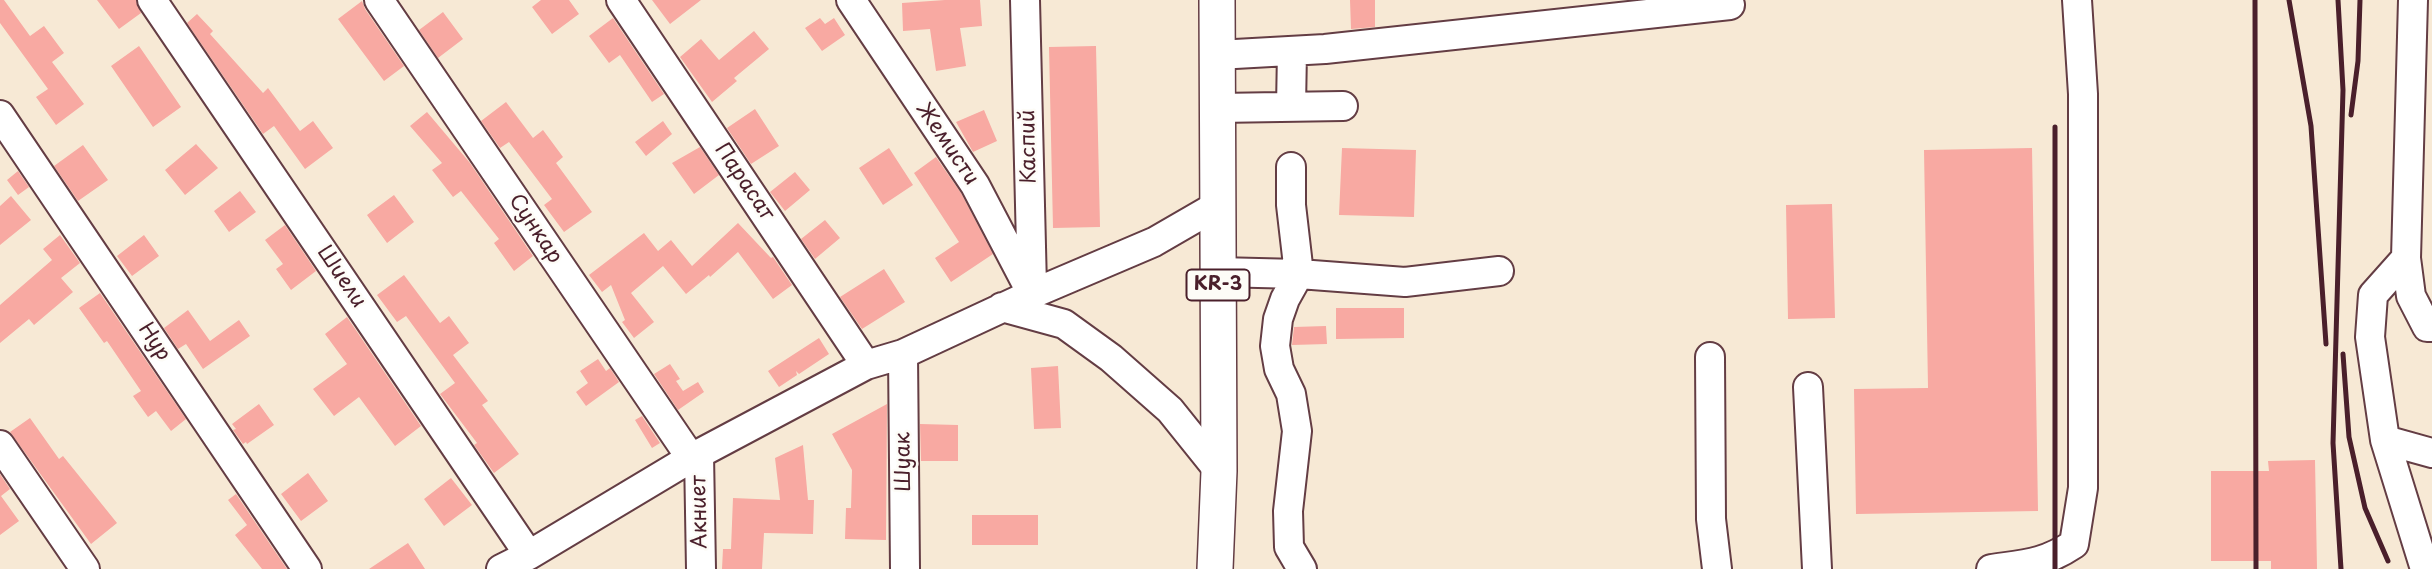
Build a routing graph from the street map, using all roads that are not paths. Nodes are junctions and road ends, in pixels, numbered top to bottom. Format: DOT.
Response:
graph roads {
  1 [pos="152,0"];
  2 [pos="379,0"];
  3 [pos="621,0"];
  4 [pos="851,0"];
  5 [pos="1026,0"];
  6 [pos="1217,0"];
  7 [pos="2077,0"];
  8 [pos="2413,0"];
  9 [pos="1730,5"];
  10 [pos="1292,51"];
  11 [pos="1217,55"];
  12 [pos="2422,101"];
  13 [pos="1343,106"];
  14 [pos="1291,107"];
  15 [pos="1218,108"];
  16 [pos="0,115"];
  17 [pos="1291,167"];
  18 [pos="1218,205"];
  19 [pos="2406,258"];
  20 [pos="1499,271"];
  21 [pos="1218,272"];
  22 [pos="1299,274"];
  23 [pos="1032,294"];
  24 [pos="1002,307"];
  25 [pos="2432,327"];
  26 [pos="903,354"];
  27 [pos="1710,357"];
  28 [pos="866,365"];
  29 [pos="1808,387"];
  30 [pos="2385,440"];
  31 [pos="0,445"];
  32 [pos="2432,453"];
  33 [pos="695,456"];
  34 [pos="1219,471"];
  35 [pos="529,555"];
  36 [pos="85,569"];
  37 [pos="307,569"];
  38 [pos="502,569"];
  39 [pos="701,569"];
  40 [pos="905,569"];
  41 [pos="1215,569"];
  42 [pos="1302,569"];
  43 [pos="1717,569"];
  44 [pos="1818,569"];
  45 [pos="1992,569"];
  46 [pos="2425,569"];
  1 -- 35 [label="street, Шиели"];
  2 -- 33 [label="street, Сункар"];
  3 -- 28 [label="street, Парасат"];
  4 -- 23 [label="street, Жемисти"];
  5 -- 23 [label="street, Каспий"];
  6 -- 11 [label="main road, KR-3"];
  7 -- 45 [label="street"];
  8 -- 12 [label="street"];
  9 -- 10 [label="street"];
  10 -- 11 [label="street"];
  10 -- 14 [label="street"];
  11 -- 15 [label="main road, KR-3"];
  12 -- 19 [label="street"];
  13 -- 14 [label="street"];
  14 -- 15 [label="street"];
  15 -- 18 [label="main road, KR-3"];
  16 -- 37 [label="street, Нур"];
  17 -- 22 [label="street"];
  18 -- 21 [label="main road, KR-3"];
  18 -- 23 [label="street"];
  19 -- 25 [label="street"];
  19 -- 30 [label="street"];
  20 -- 22 [label="street"];
  21 -- 22 [label="street"];
  21 -- 34 [label="main road, KR-3"];
  22 -- 42 [label="street"];
  23 -- 24 [label="street"];
  24 -- 26 [label="street"];
  24 -- 34 [label="street"];
  26 -- 28 [label="street"];
  26 -- 40 [label="street, Шуак"];
  27 -- 43 [label="street"];
  28 -- 33 [label="street"];
  29 -- 44 [label="street"];
  30 -- 32 [label="street"];
  30 -- 46 [label="street"];
  31 -- 36 [label="street"];
  33 -- 35 [label="street"];
  33 -- 39 [label="street, Акниет"];
  34 -- 41 [label="main road, KR-3"];
  35 -- 38 [label="street"];
}
